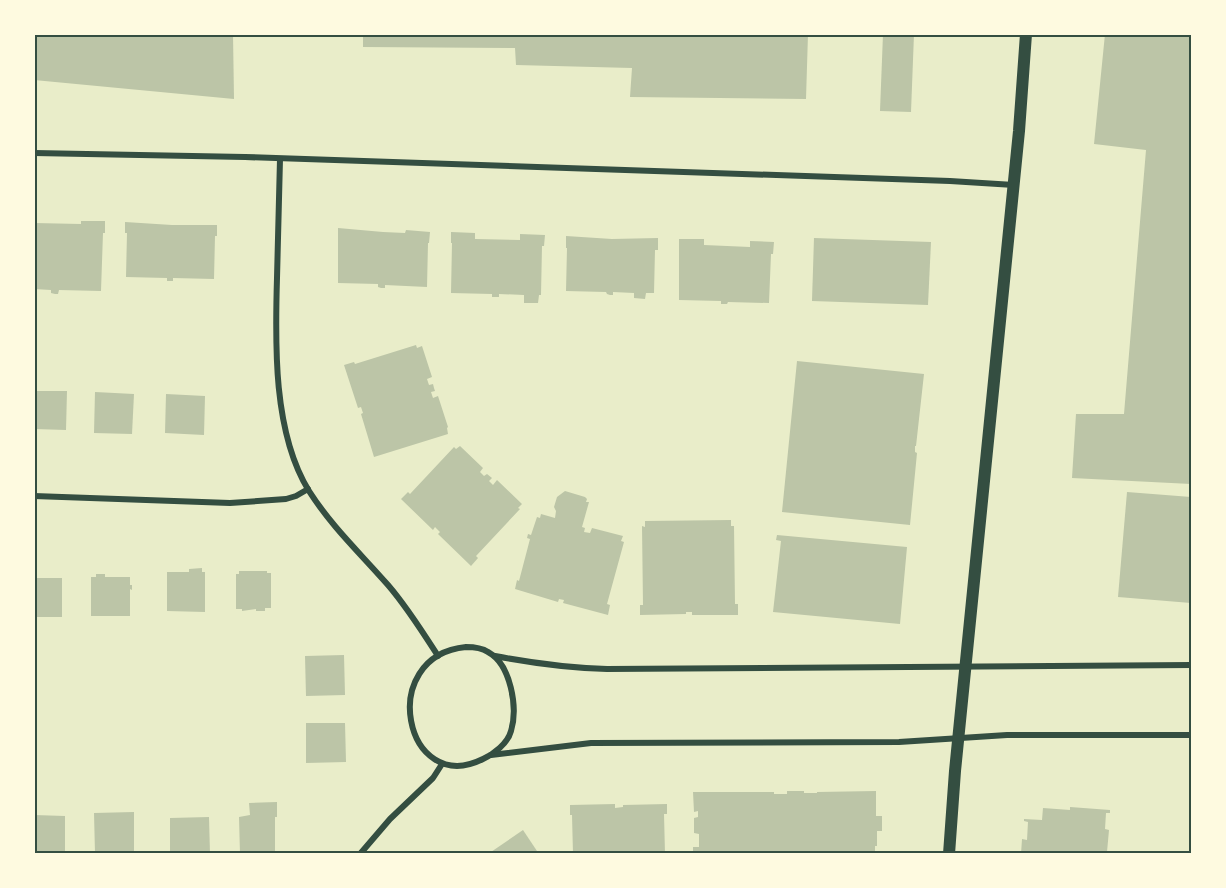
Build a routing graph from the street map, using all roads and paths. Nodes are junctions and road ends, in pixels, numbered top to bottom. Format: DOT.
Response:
graph roads {
  1 [pos="1026,34"];
  2 [pos="34,153"];
  3 [pos="280,159"];
  4 [pos="1014,185"];
  5 [pos="308,489"];
  6 [pos="34,496"];
  7 [pos="438,656"];
  8 [pos="495,656"];
  9 [pos="1191,665"];
  10 [pos="966,667"];
  11 [pos="1191,735"];
  12 [pos="958,738"];
  13 [pos="491,755"];
  14 [pos="442,764"];
  15 [pos="360,854"];
  16 [pos="949,854"];
  1 -- 4 [label="main road"];
  2 -- 3 [label="street"];
  3 -- 4 [label="street"];
  3 -- 5 [label="street"];
  4 -- 10 [label="main road"];
  5 -- 6 [label="street"];
  5 -- 7 [label="street"];
  7 -- 8 [label="street"];
  7 -- 14 [label="street"];
  8 -- 10 [label="street"];
  8 -- 13 [label="street"];
  9 -- 10 [label="street"];
  10 -- 12 [label="main road"];
  11 -- 12 [label="street"];
  12 -- 13 [label="street"];
  12 -- 16 [label="main road"];
  13 -- 14 [label="street"];
  14 -- 15 [label="street"];
}
